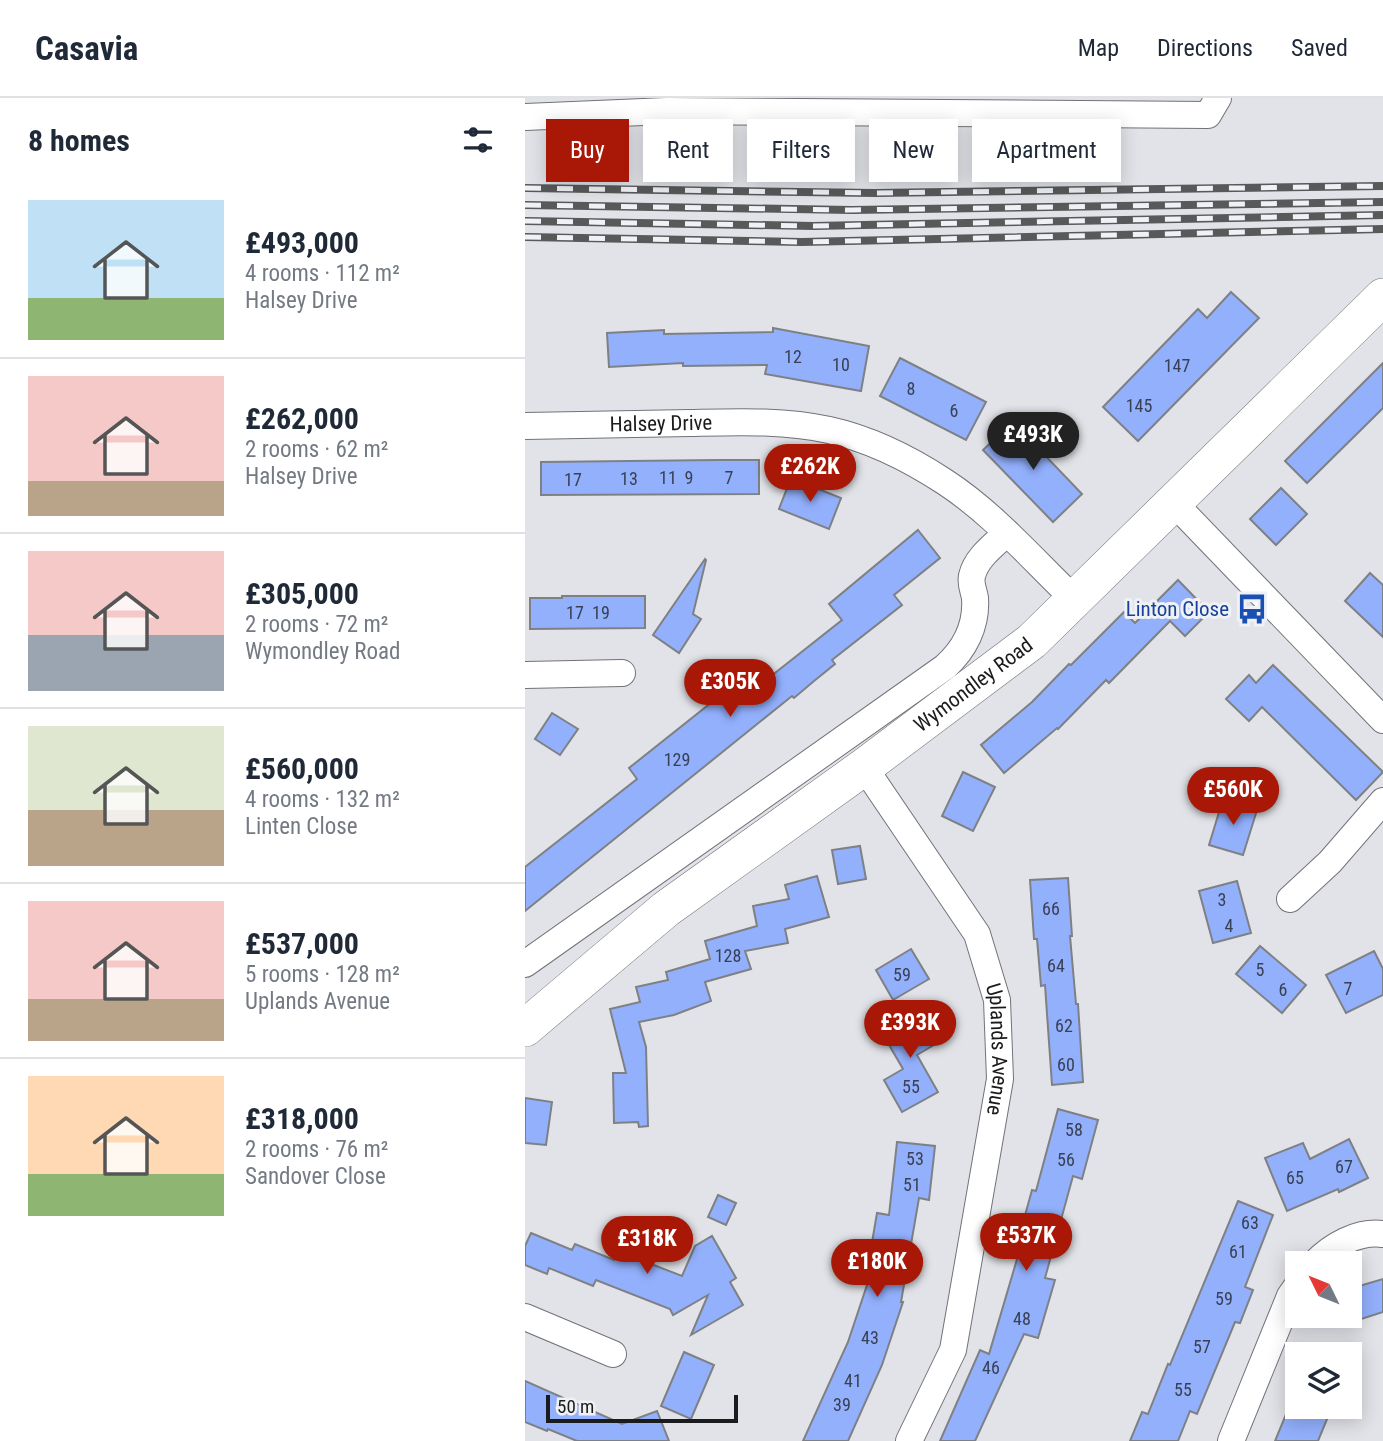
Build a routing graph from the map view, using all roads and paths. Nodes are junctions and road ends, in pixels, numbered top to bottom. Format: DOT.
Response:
graph roads {
  1 [pos="1218,98"];
  2 [pos="667,104"];
  3 [pos="969,106"];
  4 [pos="525,117"];
  5 [pos="1383,297"];
  6 [pos="525,426"];
  7 [pos="1174,503"];
  8 [pos="1007,533"];
  9 [pos="1075,600"];
  10 [pos="622,673"];
  11 [pos="525,675"];
  12 [pos="1383,720"];
  13 [pos="864,767"];
  14 [pos="1383,801"];
  15 [pos="1290,899"];
  16 [pos="525,964"];
  17 [pos="525,1028"];
  18 [pos="1383,1234"];
  19 [pos="1331,1251"];
  20 [pos="1285,1308"];
  21 [pos="525,1317"];
  22 [pos="613,1354"];
  23 [pos="909,1441"];
  24 [pos="1231,1441"];
  1 -- 3 [label="street"];
  2 -- 3 [label="street"];
  2 -- 4 [label="street"];
  5 -- 7 [label="street, Wymondley Road"];
  6 -- 8 [label="street, Halsey Drive"];
  7 -- 9 [label="street, Wymondley Road"];
  7 -- 12 [label="street"];
  8 -- 9 [label="street, Halsey Drive"];
  8 -- 16 [label="street, Wymondley Road"];
  9 -- 13 [label="street, Wymondley Road"];
  10 -- 11 [label="street"];
  13 -- 17 [label="street, Wymondley Road"];
  13 -- 23 [label="street, Uplands Avenue"];
  14 -- 15 [label="street"];
  18 -- 19 [label="street"];
  20 -- 24 [label="street"];
  21 -- 22 [label="street"];
}
